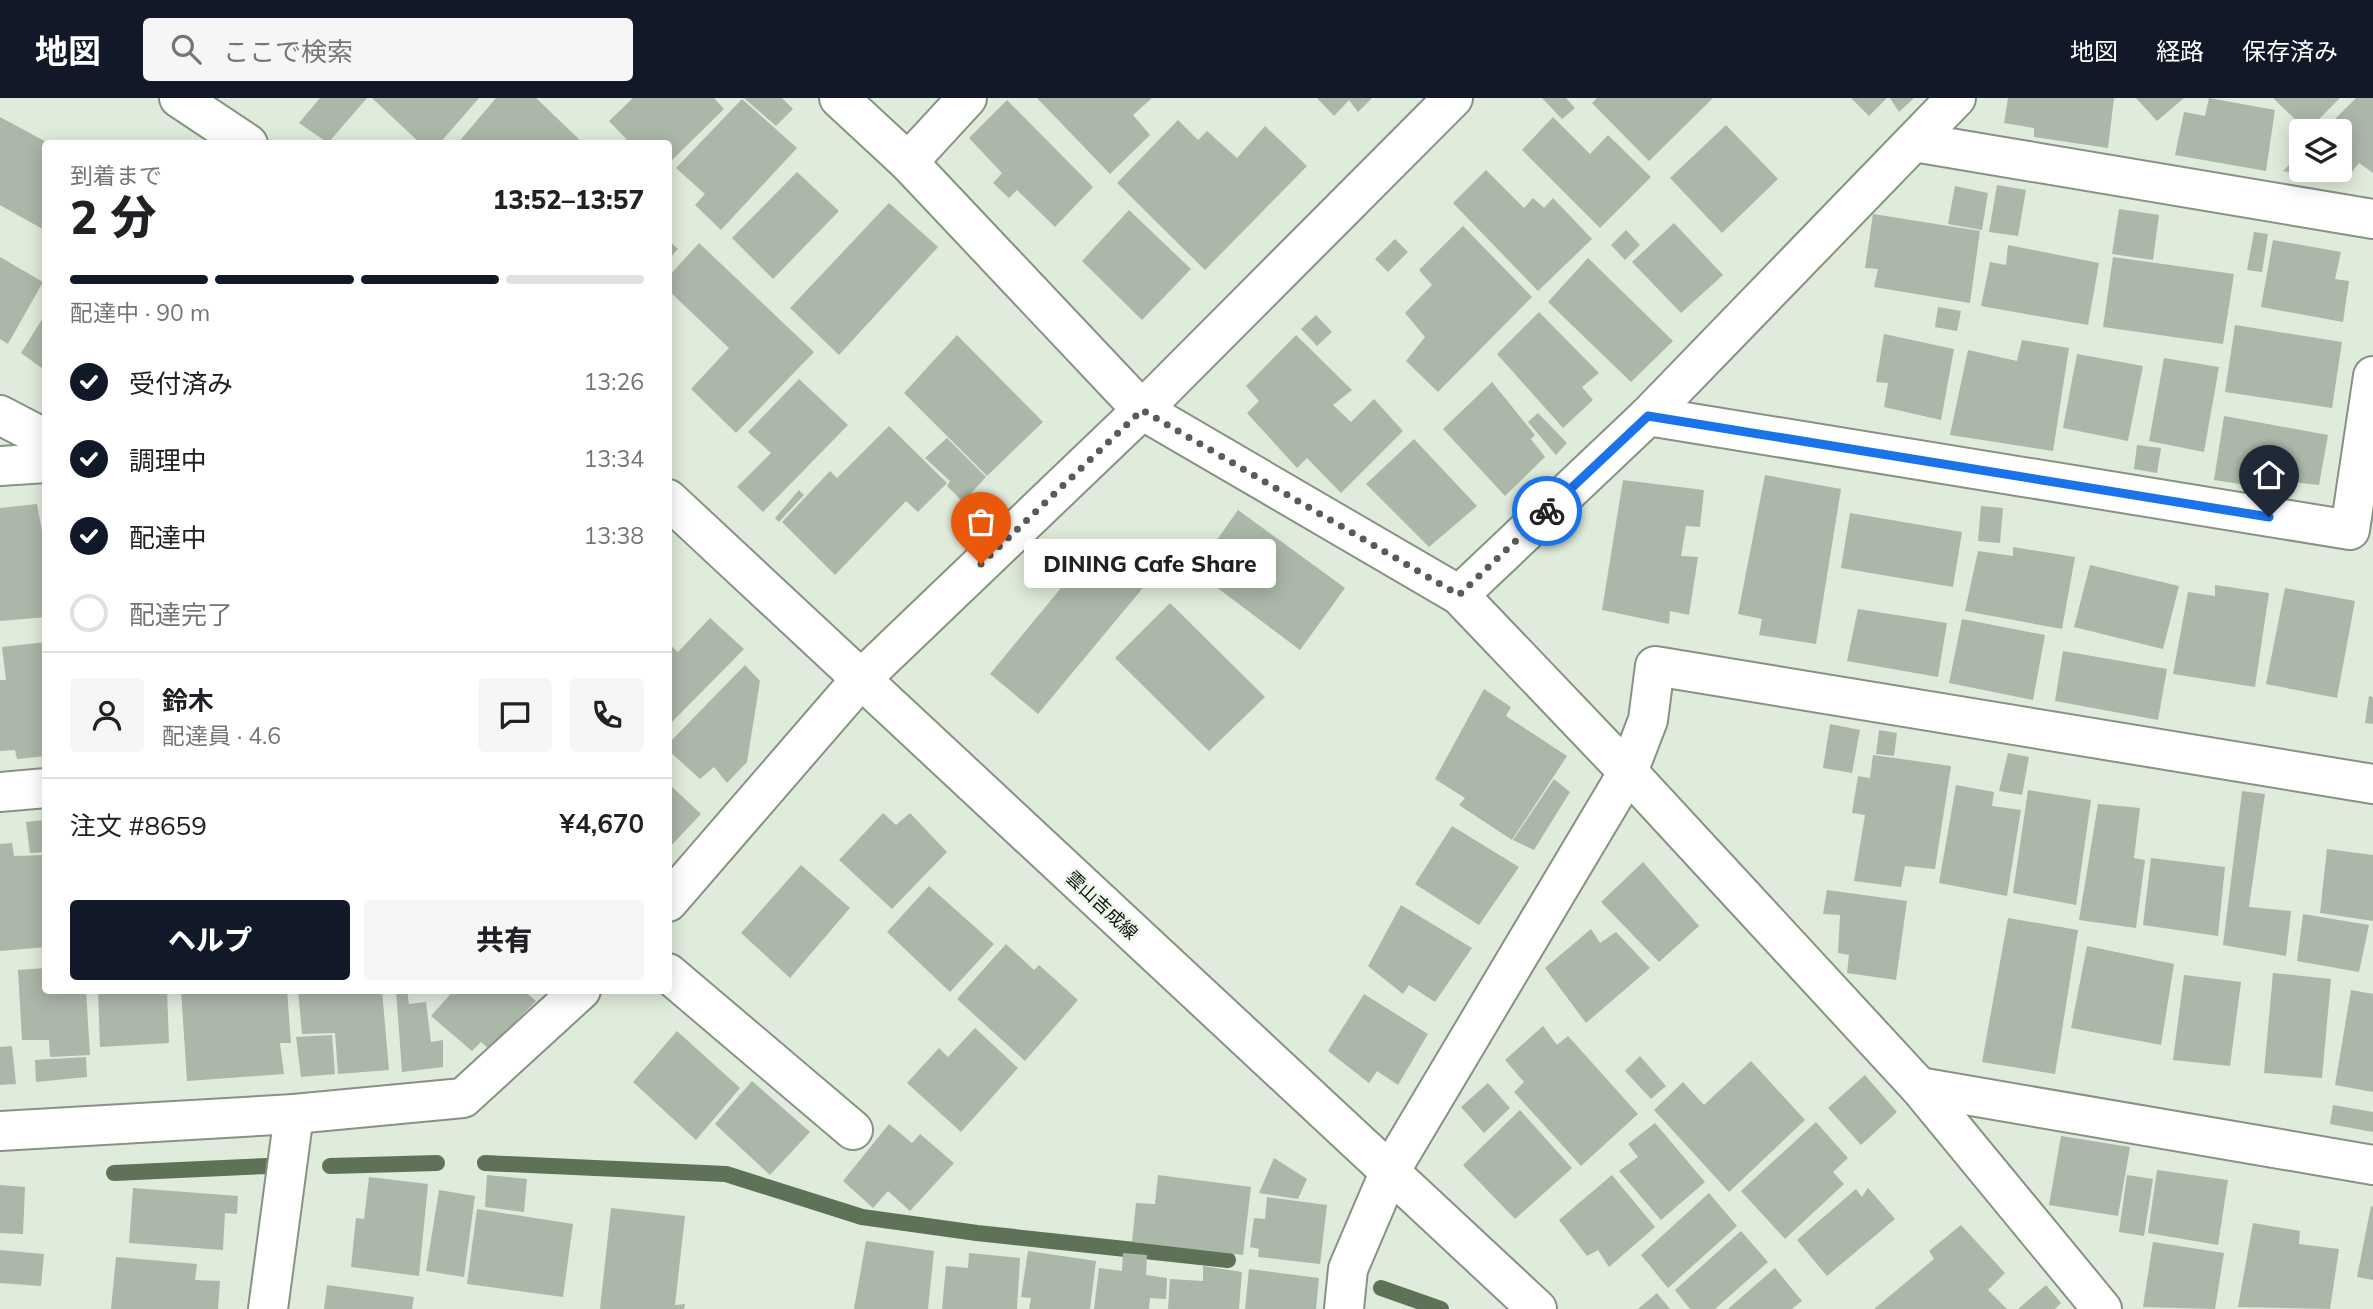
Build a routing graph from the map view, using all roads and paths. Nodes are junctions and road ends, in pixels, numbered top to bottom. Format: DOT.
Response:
graph roads {
  1 [pos="179,98"];
  2 [pos="839,98"];
  3 [pos="967,98"];
  4 [pos="1453,98"];
  5 [pos="1956,98"];
  6 [pos="242,140"];
  7 [pos="1914,142"];
  8 [pos="908,162"];
  9 [pos="2373,219"];
  10 [pos="2373,376"];
  11 [pos="1142,410"];
  12 [pos="0,415"];
  13 [pos="1648,416"];
  14 [pos="42,437"];
  15 [pos="42,463"];
  16 [pos="0,466"];
  17 [pos="672,503"];
  18 [pos="1459,595"];
  19 [pos="860,679"];
  20 [pos="1628,772"];
  21 [pos="2373,784"];
  22 [pos="42,788"];
  23 [pos="0,792"];
  24 [pos="672,897"];
  25 [pos="672,976"];
  26 [pos="578,994"];
  27 [pos="1919,1087"];
  28 [pos="294,1114"];
  29 [pos="853,1130"];
  30 [pos="0,1131"];
  31 [pos="2373,1165"];
  32 [pos="1390,1173"];
  33 [pos="268,1309"];
  34 [pos="1345,1309"];
  35 [pos="1537,1309"];
  36 [pos="2102,1309"];
  1 -- 6 [label="street"];
  2 -- 8 [label="street"];
  3 -- 8 [label="street"];
  4 -- 11 [label="street"];
  5 -- 7 [label="street"];
  7 -- 9 [label="street"];
  7 -- 13 [label="street"];
  8 -- 11 [label="street"];
  10 -- 13 [label="street"];
  11 -- 18 [label="street"];
  11 -- 19 [label="street"];
  12 -- 14 [label="street"];
  13 -- 18 [label="street"];
  15 -- 16 [label="street"];
  17 -- 19 [label="street, 雲山吉成線"];
  18 -- 20 [label="street"];
  19 -- 24 [label="street"];
  19 -- 32 [label="street, 雲山吉成線"];
  20 -- 21 [label="street"];
  20 -- 27 [label="street"];
  20 -- 32 [label="street"];
  22 -- 23 [label="street"];
  25 -- 29 [label="street"];
  26 -- 28 [label="street"];
  27 -- 31 [label="street"];
  27 -- 36 [label="street"];
  28 -- 30 [label="street"];
  28 -- 33 [label="street"];
  32 -- 34 [label="street"];
  32 -- 35 [label="street, 雲山吉成線"];
}
